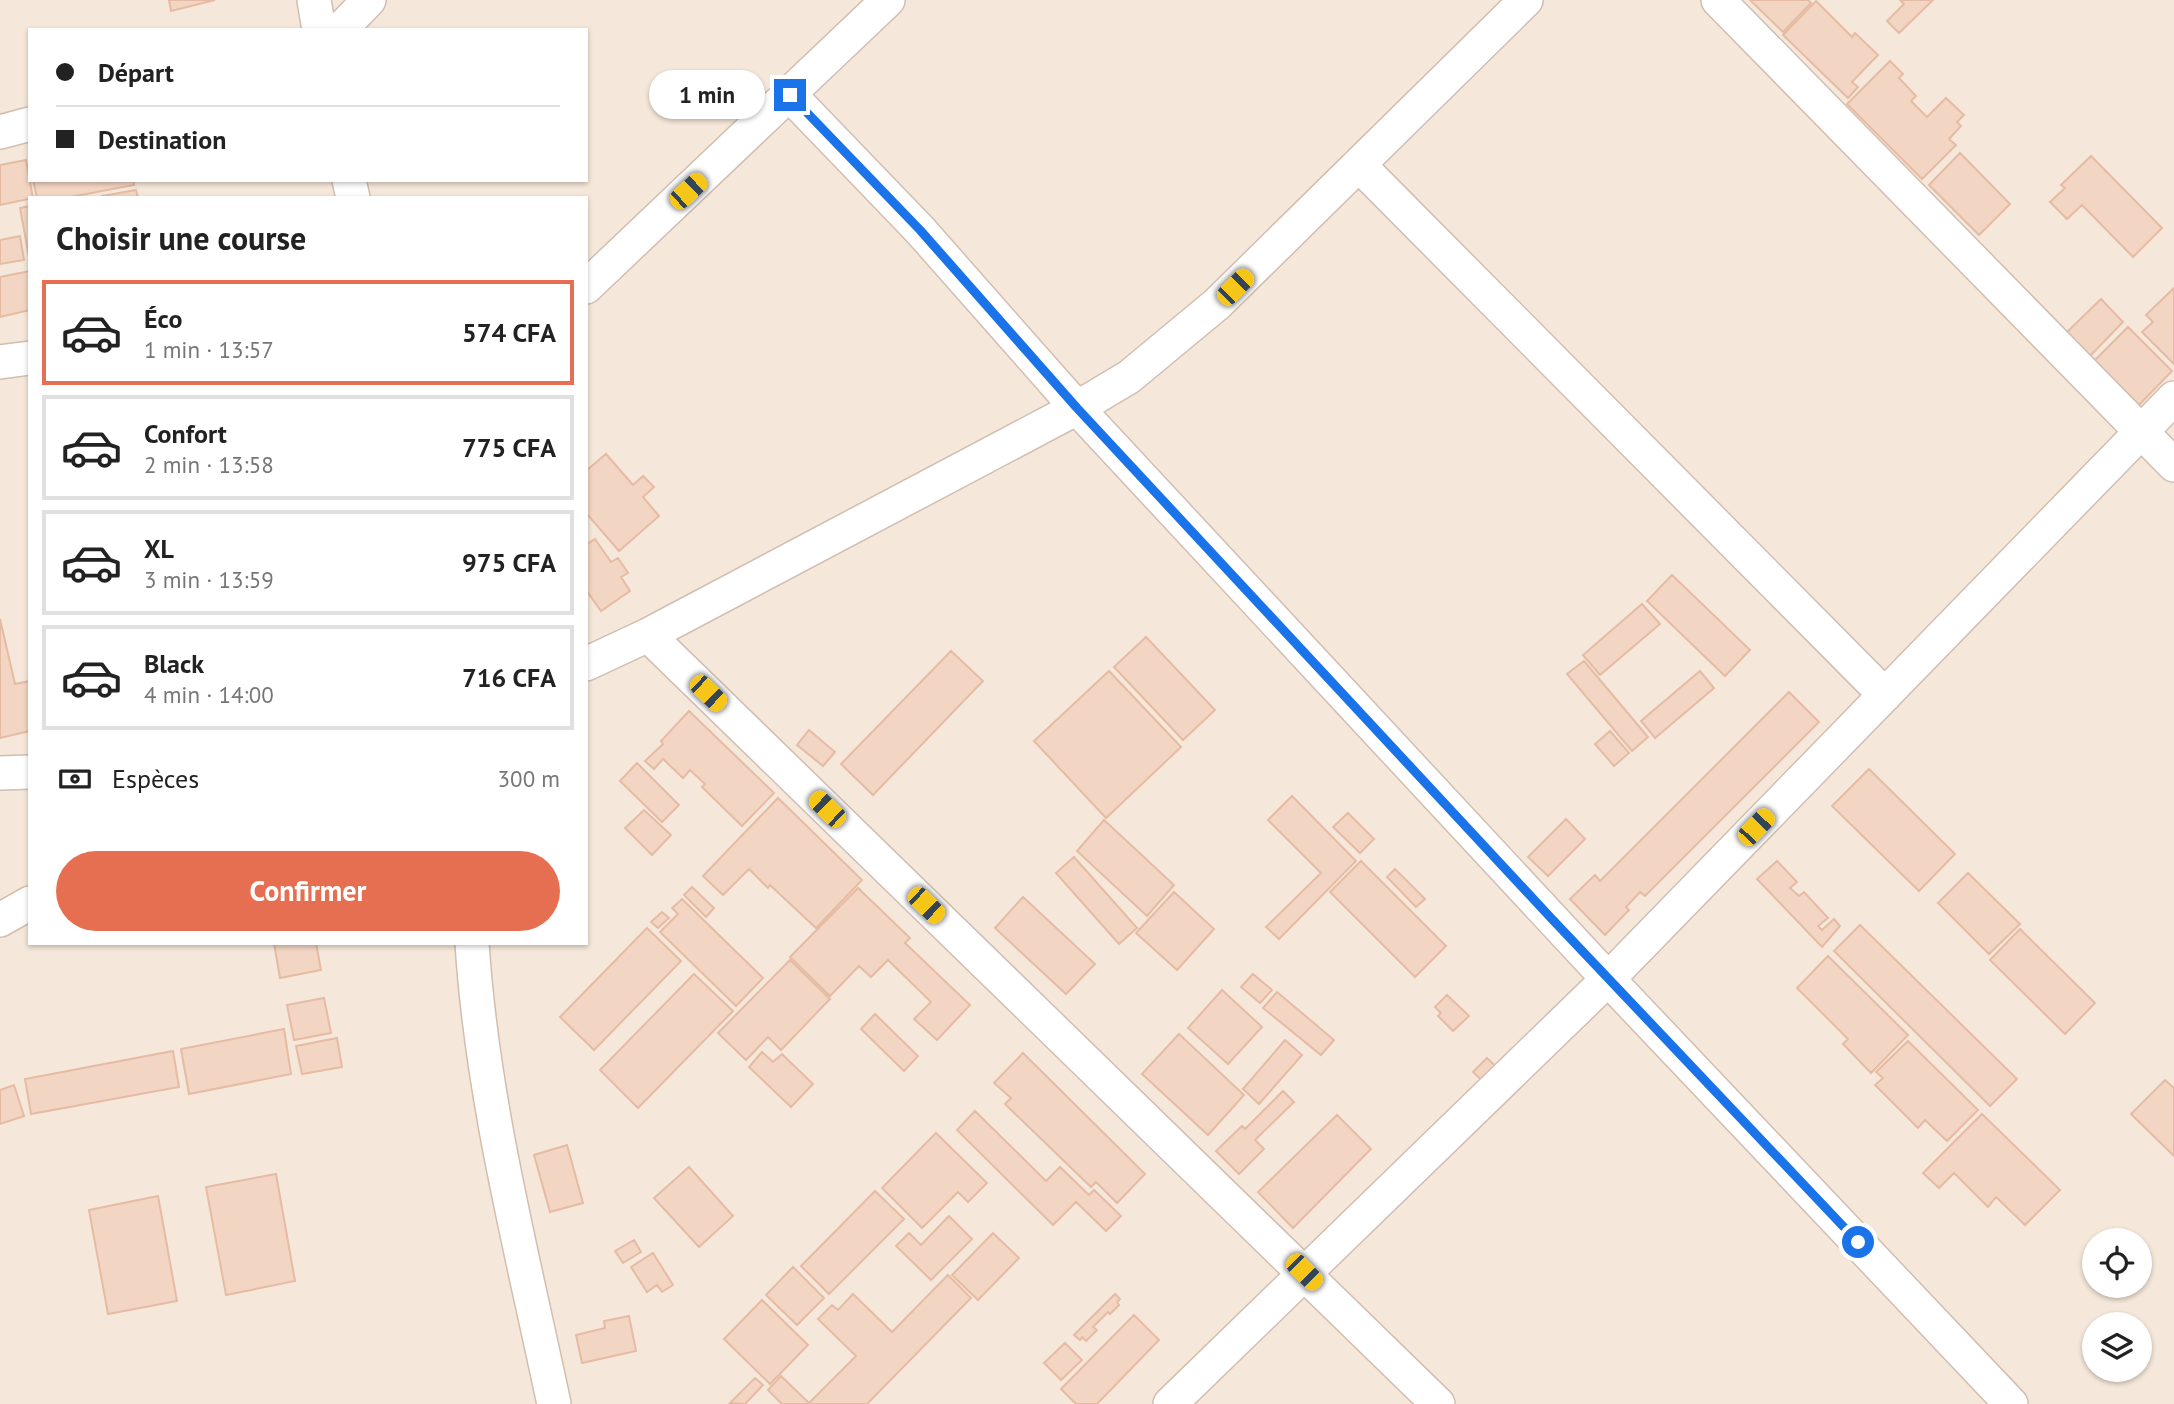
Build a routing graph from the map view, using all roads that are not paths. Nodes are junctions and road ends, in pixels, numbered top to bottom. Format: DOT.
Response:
graph roads {
  1 [pos="314,0"];
  2 [pos="369,0"];
  3 [pos="888,0"];
  4 [pos="1525,0"];
  5 [pos="1718,0"];
  6 [pos="319,28"];
  7 [pos="342,28"];
  8 [pos="790,95"];
  9 [pos="28,125"];
  10 [pos="0,132"];
  11 [pos="1359,165"];
  12 [pos="588,285"];
  13 [pos="28,358"];
  14 [pos="0,362"];
  15 [pos="2174,397"];
  16 [pos="1077,408"];
  17 [pos="2140,430"];
  18 [pos="2174,465"];
  19 [pos="648,635"];
  20 [pos="588,663"];
  21 [pos="1885,695"];
  22 [pos="28,772"];
  23 [pos="0,773"];
  24 [pos="28,904"];
  25 [pos="0,920"];
  26 [pos="472,945"];
  27 [pos="1608,979"];
  28 [pos="1304,1272"];
  29 [pos="554,1404"];
  30 [pos="1171,1404"];
  31 [pos="1438,1404"];
  32 [pos="2011,1404"];
  1 -- 6 [label="street"];
  2 -- 7 [label="street"];
  3 -- 8 [label="street"];
  4 -- 11 [label="street"];
  5 -- 17 [label="street"];
  8 -- 12 [label="street"];
  8 -- 16 [label="street"];
  9 -- 10 [label="street"];
  11 -- 16 [label="street"];
  11 -- 21 [label="street"];
  13 -- 14 [label="street"];
  15 -- 17 [label="street"];
  16 -- 19 [label="street"];
  16 -- 27 [label="street"];
  17 -- 18 [label="street"];
  17 -- 21 [label="street"];
  19 -- 20 [label="street"];
  19 -- 28 [label="street"];
  21 -- 27 [label="street"];
  22 -- 23 [label="street"];
  24 -- 25 [label="street"];
  26 -- 29 [label="street"];
  27 -- 28 [label="street"];
  27 -- 32 [label="street"];
  28 -- 30 [label="street"];
  28 -- 31 [label="street"];
}
